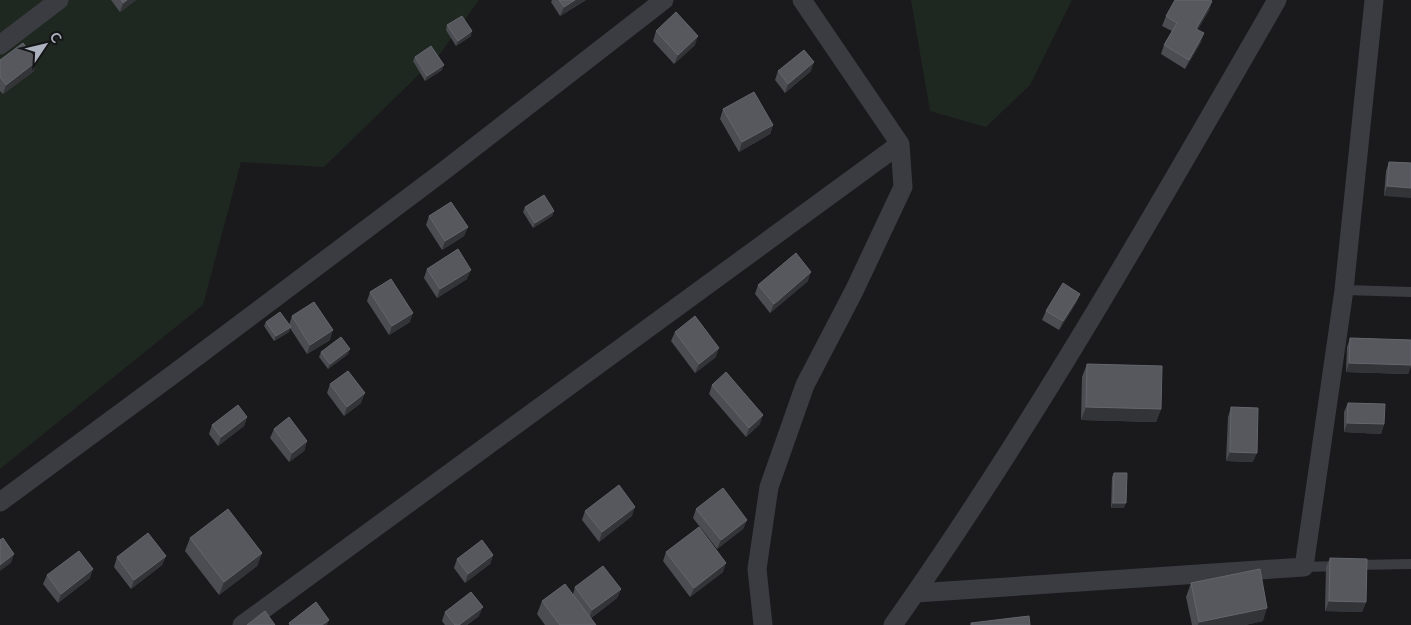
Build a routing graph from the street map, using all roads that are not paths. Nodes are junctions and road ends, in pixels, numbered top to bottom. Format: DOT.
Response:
graph roads {
  1 [pos="60,0"];
  2 [pos="664,0"];
  3 [pos="802,0"];
  4 [pos="1277,0"];
  5 [pos="1374,0"];
  6 [pos="0,45"];
  7 [pos="900,144"];
  8 [pos="1344,290"];
  9 [pos="1411,292"];
  10 [pos="0,502"];
  11 [pos="1411,564"];
  12 [pos="1304,567"];
  13 [pos="916,593"];
  14 [pos="242,625"];
  15 [pos="763,625"];
  16 [pos="893,625"];
  1 -- 6 [label="street"];
  2 -- 10 [label="street"];
  3 -- 7 [label="street"];
  4 -- 13 [label="street"];
  5 -- 8 [label="street"];
  7 -- 14 [label="street"];
  7 -- 15 [label="street"];
  8 -- 9 [label="lane"];
  8 -- 12 [label="street"];
  11 -- 12 [label="lane"];
  12 -- 13 [label="street"];
  13 -- 16 [label="street"];
}
